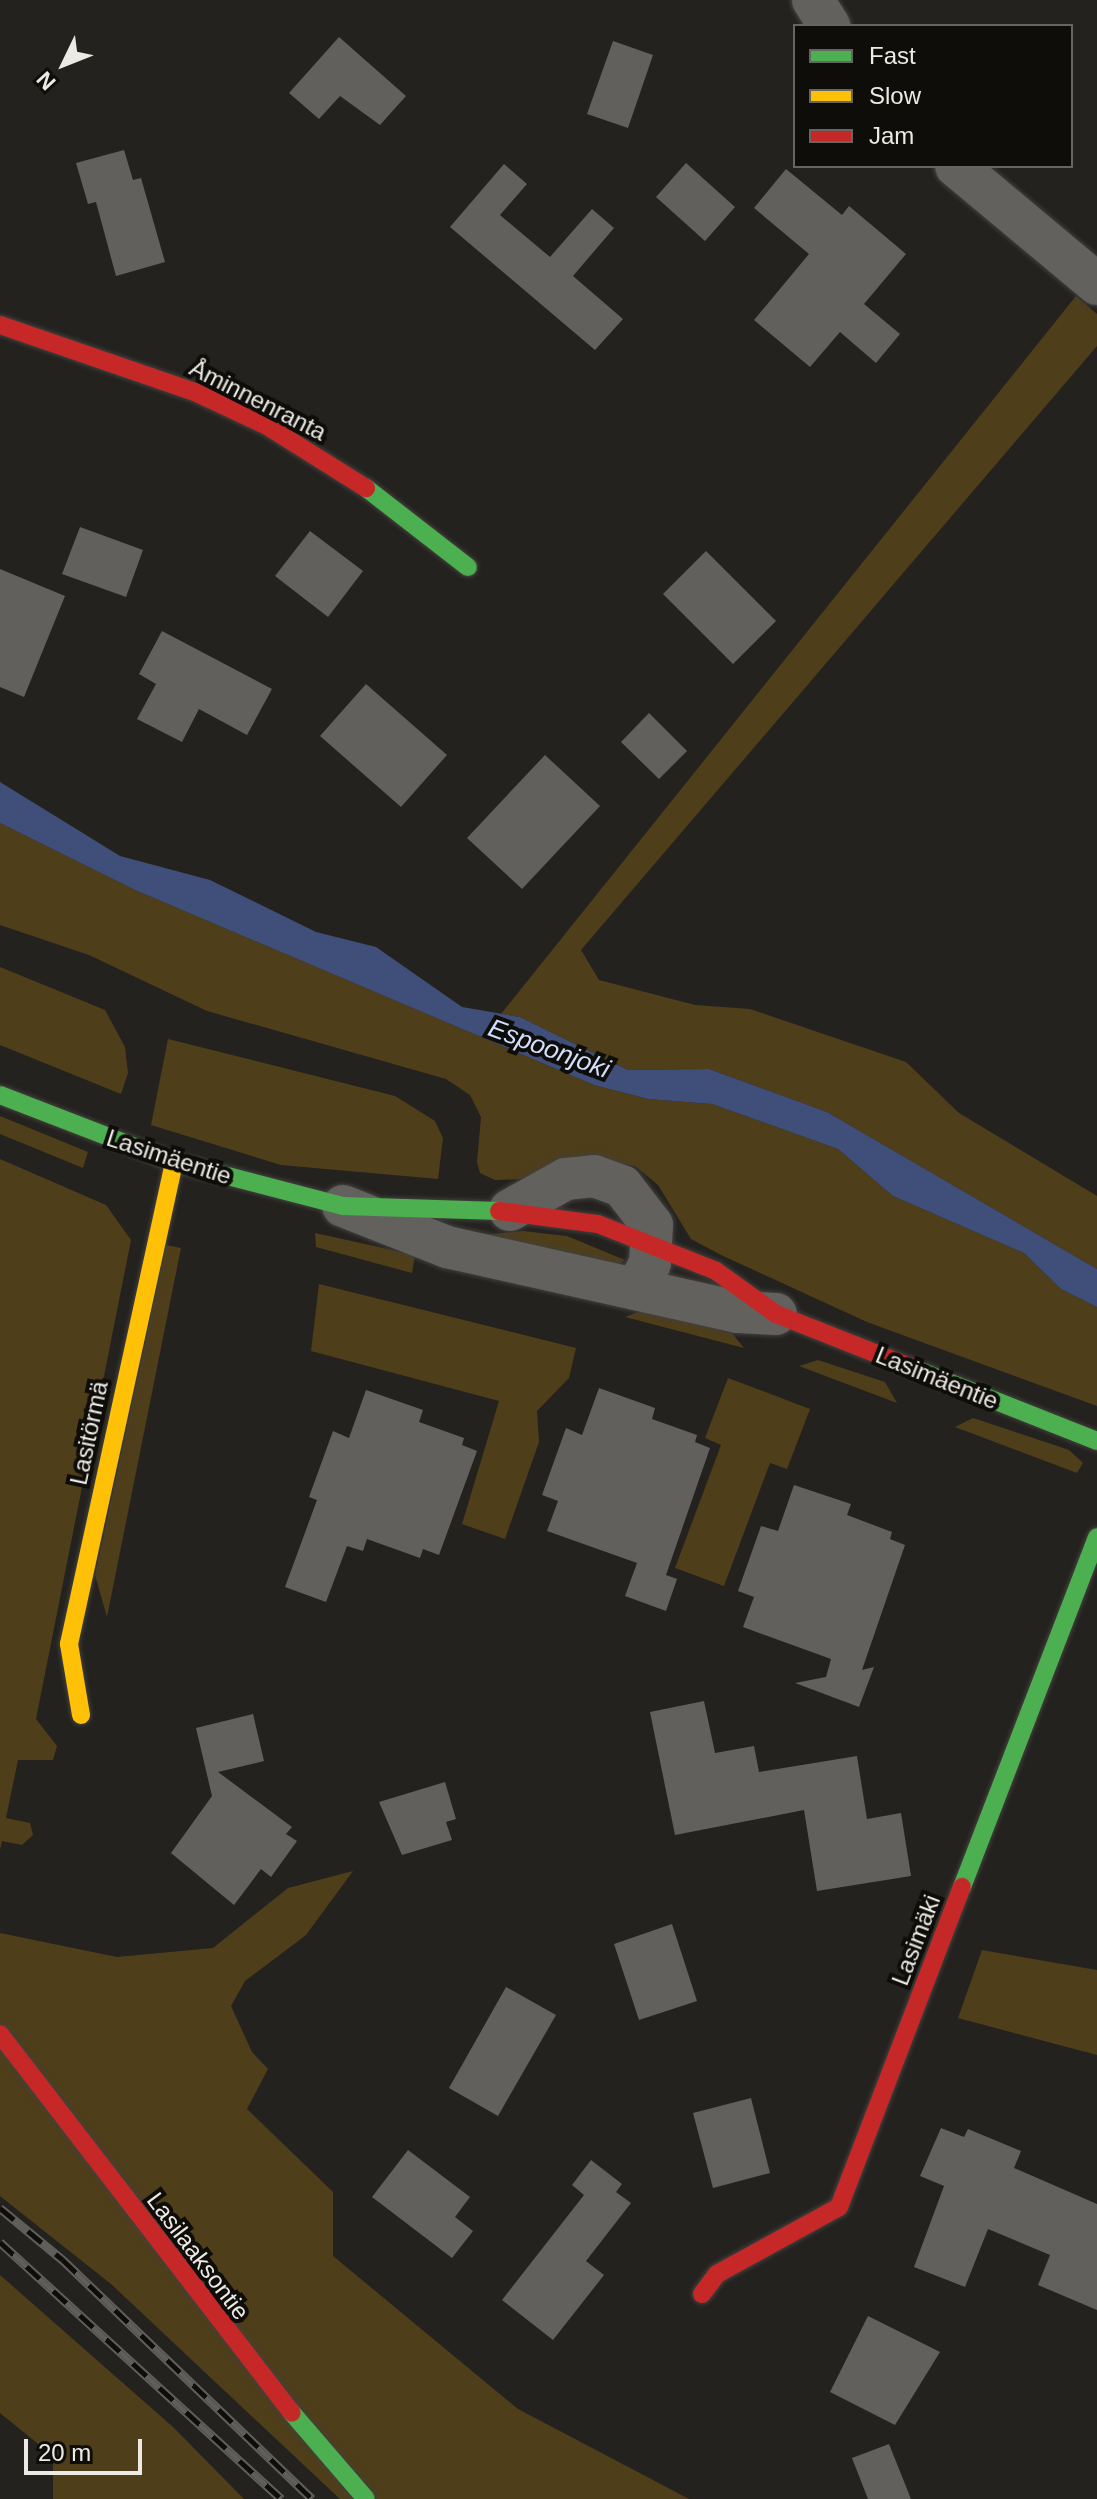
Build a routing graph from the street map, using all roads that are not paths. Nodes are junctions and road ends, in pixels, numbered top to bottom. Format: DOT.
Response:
graph roads {
  1 [pos="813,0"];
  2 [pos="828,24"];
  3 [pos="958,168"];
  4 [pos="1097,284"];
  5 [pos="0,325"];
  6 [pos="468,567"];
  7 [pos="0,1095"];
  8 [pos="174,1162"];
  9 [pos="343,1206"];
  10 [pos="510,1210"];
  11 [pos="653,1246"];
  12 [pos="635,1287"];
  13 [pos="776,1314"];
  14 [pos="1097,1441"];
  15 [pos="1097,1537"];
  16 [pos="81,1715"];
  17 [pos="0,2034"];
  18 [pos="702,2294"];
  19 [pos="366,2499"];
  1 -- 2 [label="street"];
  3 -- 4 [label="street"];
  5 -- 6 [label="street, Åminnenranta"];
  7 -- 8 [label="street, Lasimäentie"];
  8 -- 9 [label="street, Lasimäentie"];
  8 -- 16 [label="street, Lasitörmä"];
  9 -- 10 [label="street, Lasimäentie"];
  9 -- 12 [label="street, Lasimäentie"];
  10 -- 11 [label="street, Lasimäentie"];
  11 -- 12 [label="street"];
  11 -- 13 [label="street, Lasimäentie"];
  12 -- 13 [label="street, Lasimäentie"];
  13 -- 14 [label="street, Lasimäentie"];
  15 -- 18 [label="street, Lasimäki"];
  17 -- 19 [label="street, Lasilaaksontie"];
}
